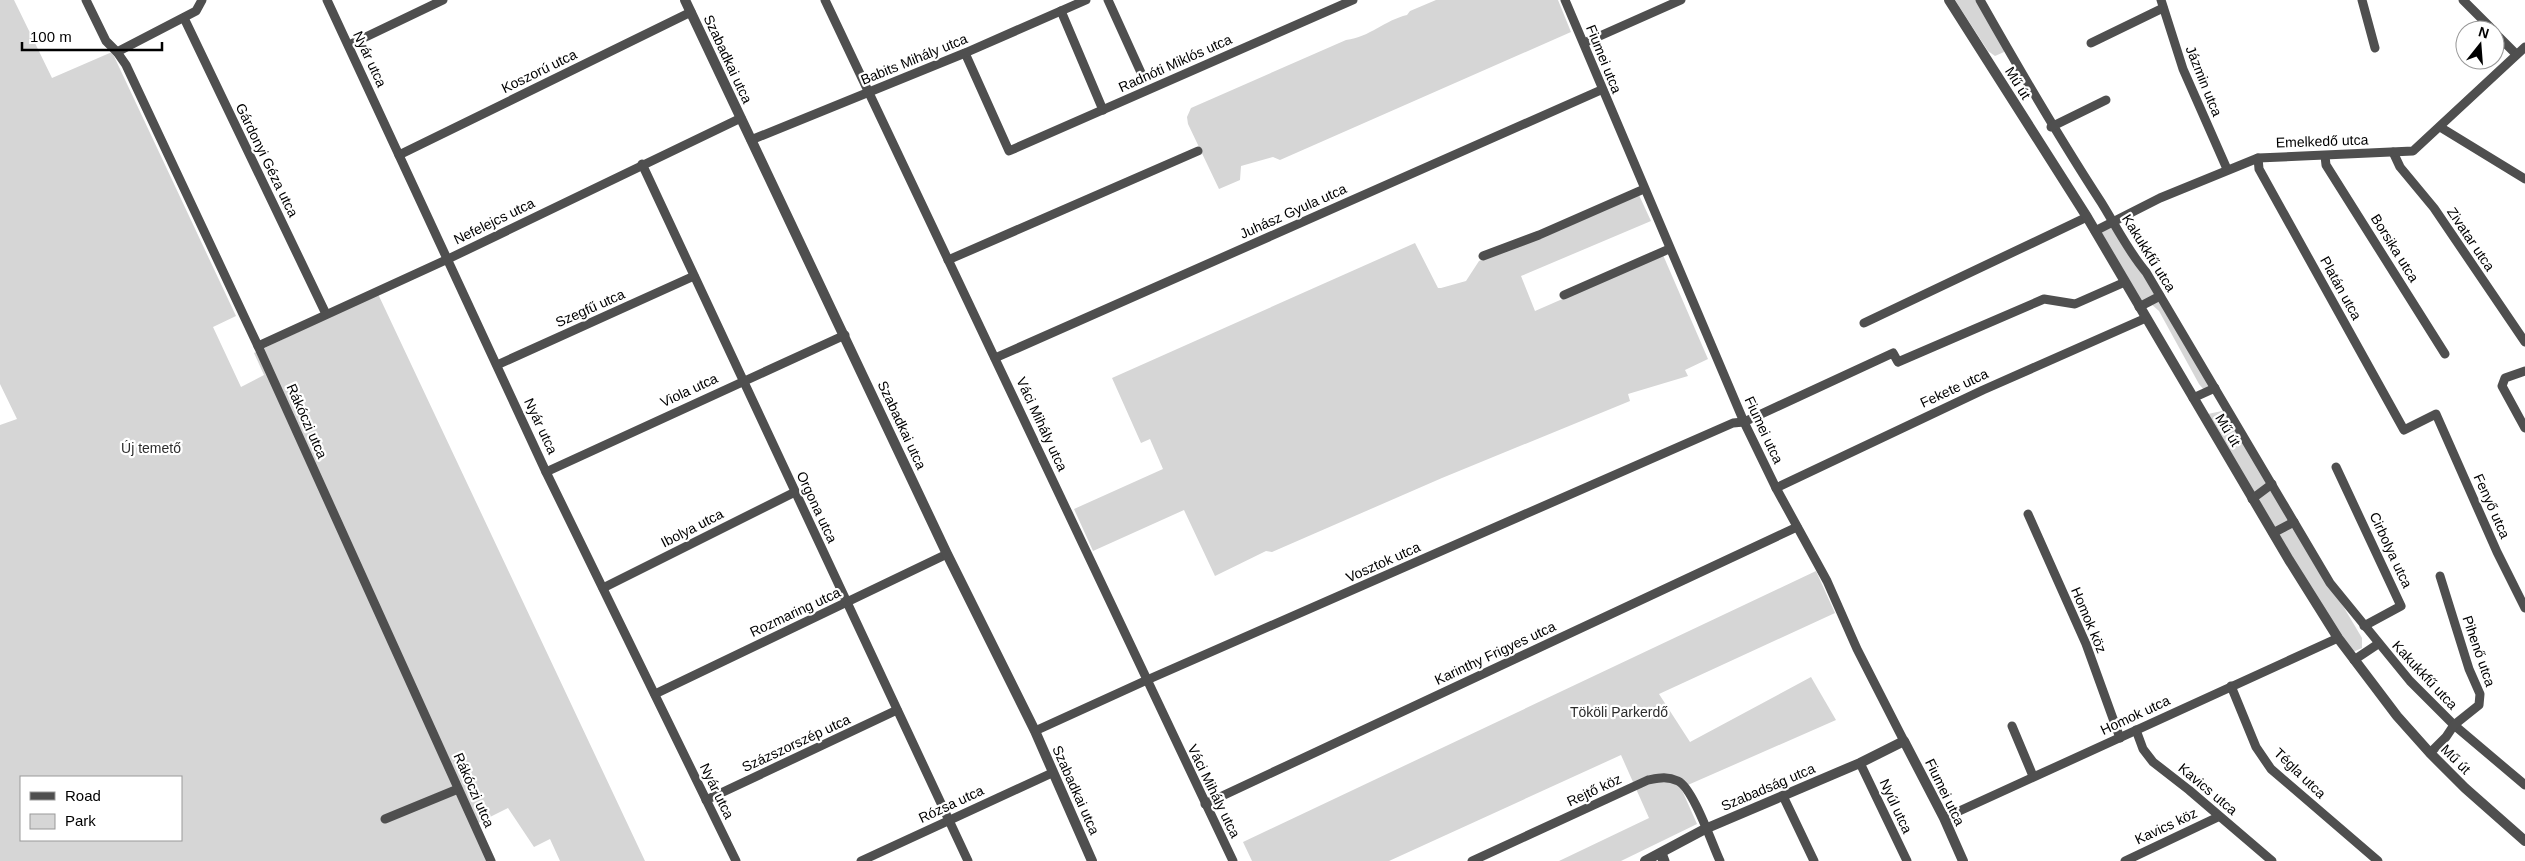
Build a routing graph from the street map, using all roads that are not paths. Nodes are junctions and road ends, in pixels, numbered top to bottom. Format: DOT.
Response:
graph roads {
  1 [pos="86,0"];
  2 [pos="202,0"];
  3 [pos="328,0"];
  4 [pos="443,0"];
  5 [pos="686,0"];
  6 [pos="1086,0"];
  7 [pos="1108,0"];
  8 [pos="1353,0"];
  9 [pos="1565,0"];
  10 [pos="1681,0"];
  11 [pos="1949,0"];
  12 [pos="1980,0"];
  13 [pos="2362,0"];
  14 [pos="2463,0"];
  15 [pos="827,1"];
  16 [pos="2162,4"];
  17 [pos="1060,11"];
  18 [pos="691,12"];
  19 [pos="184,18"];
  20 [pos="2483,20"];
  21 [pos="2505,42"];
  22 [pos="1584,43"];
  23 [pos="2090,43"];
  24 [pos="349,45"];
  25 [pos="2525,47"];
  26 [pos="2375,48"];
  27 [pos="117,52"];
  28 [pos="965,53"];
  29 [pos="2516,54"];
  30 [pos="1144,77"];
  31 [pos="1601,90"];
  32 [pos="868,93"];
  33 [pos="2106,100"];
  34 [pos="1103,110"];
  35 [pos="741,118"];
  36 [pos="2051,126"];
  37 [pos="2440,127"];
  38 [pos="751,140"];
  39 [pos="1198,151"];
  40 [pos="2393,152"];
  41 [pos="399,155"];
  42 [pos="2325,156"];
  43 [pos="2258,158"];
  44 [pos="642,164"];
  45 [pos="2227,169"];
  46 [pos="2525,179"];
  47 [pos="1644,189"];
  48 [pos="2087,217"];
  49 [pos="2113,221"];
  50 [pos="2095,231"];
  51 [pos="1669,248"];
  52 [pos="1483,256"];
  53 [pos="448,259"];
  54 [pos="948,260"];
  55 [pos="694,276"];
  56 [pos="2125,282"];
  57 [pos="1564,295"];
  58 [pos="2160,296"];
  59 [pos="2139,307"];
  60 [pos="326,314"];
  61 [pos="2146,318"];
  62 [pos="1864,323"];
  63 [pos="845,335"];
  64 [pos="2525,342"];
  65 [pos="258,346"];
  66 [pos="2445,354"];
  67 [pos="995,358"];
  68 [pos="497,365"];
  69 [pos="2525,371"];
  70 [pos="744,380"];
  71 [pos="2215,388"];
  72 [pos="2193,398"];
  73 [pos="2436,414"];
  74 [pos="1744,422"];
  75 [pos="2525,428"];
  76 [pos="2336,467"];
  77 [pos="546,472"];
  78 [pos="2272,484"];
  79 [pos="1776,488"];
  80 [pos="795,492"];
  81 [pos="2252,499"];
  82 [pos="2028,514"];
  83 [pos="2294,522"];
  84 [pos="1797,527"];
  85 [pos="2273,533"];
  86 [pos="947,554"];
  87 [pos="2440,576"];
  88 [pos="603,588"];
  89 [pos="848,602"];
  90 [pos="2525,608"];
  91 [pos="2364,626"];
  92 [pos="2338,638"];
  93 [pos="2378,644"];
  94 [pos="2354,660"];
  95 [pos="1146,680"];
  96 [pos="2230,686"];
  97 [pos="655,694"];
  98 [pos="897,710"];
  99 [pos="2454,725"];
  100 [pos="2012,726"];
  101 [pos="2136,730"];
  102 [pos="1035,731"];
  103 [pos="2462,732"];
  104 [pos="2446,737"];
  105 [pos="2120,738"];
  106 [pos="1904,741"];
  107 [pos="2430,752"];
  108 [pos="1860,763"];
  109 [pos="1052,773"];
  110 [pos="2033,776"];
  111 [pos="2525,785"];
  112 [pos="458,789"];
  113 [pos="1783,796"];
  114 [pos="706,800"];
  115 [pos="1205,804"];
  116 [pos="2218,817"];
  117 [pos="1944,818"];
  118 [pos="385,819"];
  119 [pos="949,820"];
  120 [pos="1705,829"];
  121 [pos="2525,841"];
  122 [pos="1663,859"];
  123 [pos="491,861"];
  124 [pos="736,861"];
  125 [pos="861,861"];
  126 [pos="968,861"];
  127 [pos="1092,861"];
  128 [pos="1233,861"];
  129 [pos="1472,861"];
  130 [pos="1645,861"];
  131 [pos="1720,861"];
  132 [pos="1814,861"];
  133 [pos="1906,861"];
  134 [pos="1963,861"];
  135 [pos="2125,861"];
  136 [pos="2272,861"];
  137 [pos="2378,861"];
  1 -- 27 [label="street, Rákóczi utca"];
  2 -- 19 [label="street"];
  3 -- 24 [label="street, Nyár utca"];
  4 -- 24 [label="street"];
  5 -- 18 [label="street, Szabadkai utca"];
  6 -- 17 [label="street, Babits Mihály utca"];
  7 -- 30 [label="street"];
  8 -- 34 [label="street, Radnóti Miklós utca"];
  9 -- 22 [label="street, Fiumei utca"];
  10 -- 22 [label="street"];
  11 -- 48 [label="street, Mű út"];
  12 -- 36 [label="street, Kakukkfű utca"];
  13 -- 26 [label="street"];
  14 -- 20 [label="street"];
  15 -- 32 [label="street, Váci Mihály utca"];
  16 -- 23 [label="street"];
  16 -- 45 [label="street, Jázmin utca"];
  17 -- 28 [label="street, Babits Mihály utca"];
  17 -- 34 [label="street"];
  18 -- 35 [label="street, Szabadkai utca"];
  18 -- 41 [label="street, Koszorú utca"];
  19 -- 27 [label="street"];
  19 -- 60 [label="street, Gárdonyi Géza utca"];
  21 -- 29 [label="street"];
  22 -- 31 [label="street, Fiumei utca"];
  24 -- 41 [label="street, Nyár utca"];
  25 -- 29 [label="street, Emelkedő utca"];
  27 -- 65 [label="street, Rákóczi utca"];
  28 -- 32 [label="street, Babits Mihály utca"];
  28 -- 34 [label="street, Radnóti Miklós utca"];
  29 -- 37 [label="street, Emelkedő utca"];
  31 -- 47 [label="street, Fiumei utca"];
  31 -- 67 [label="street, Juhász Gyula utca"];
  32 -- 38 [label="street, Babits Mihály utca"];
  32 -- 54 [label="street, Váci Mihály utca"];
  33 -- 36 [label="street"];
  35 -- 38 [label="street, Szabadkai utca"];
  35 -- 44 [label="street, Nefelejcs utca"];
  36 -- 49 [label="street, Kakukkfű utca"];
  37 -- 40 [label="street, Emelkedő utca"];
  37 -- 46 [label="street"];
  38 -- 63 [label="street, Szabadkai utca"];
  39 -- 54 [label="street"];
  40 -- 42 [label="street, Emelkedő utca"];
  40 -- 64 [label="street, Zivatar utca"];
  41 -- 53 [label="street, Nyár utca"];
  42 -- 43 [label="street, Emelkedő utca"];
  42 -- 66 [label="street, Borsika utca"];
  43 -- 45 [label="street, Emelkedő utca"];
  43 -- 73 [label="street, Platán utca"];
  44 -- 53 [label="street, Nefelejcs utca"];
  44 -- 55 [label="street, Orgona utca"];
  45 -- 49 [label="street, Emelkedő utca"];
  47 -- 51 [label="street, Fiumei utca"];
  47 -- 52 [label="street"];
  48 -- 50 [label="street, Mű út"];
  48 -- 62 [label="street"];
  49 -- 50 [label="street, Emelkedő utca"];
  49 -- 58 [label="street, Kakukkfű utca"];
  50 -- 56 [label="street, Mű út"];
  51 -- 57 [label="street"];
  51 -- 74 [label="street, Fiumei utca"];
  53 -- 60 [label="street, Nefelejcs utca"];
  53 -- 68 [label="street, Nyár utca"];
  54 -- 67 [label="street, Váci Mihály utca"];
  55 -- 68 [label="street, Szegfű utca"];
  55 -- 70 [label="street, Orgona utca"];
  56 -- 59 [label="street, Mű út"];
  56 -- 74 [label="street, Vosztok utca"];
  58 -- 59 [label="street"];
  58 -- 71 [label="street, Kakukkfű utca"];
  59 -- 61 [label="street, Mű út"];
  60 -- 65 [label="street, Nefelejcs utca"];
  61 -- 72 [label="street, Mű út"];
  61 -- 79 [label="street, Fekete utca"];
  63 -- 70 [label="street, Viola utca"];
  63 -- 86 [label="street, Szabadkai utca"];
  65 -- 112 [label="street, Rákóczi utca"];
  67 -- 95 [label="street, Váci Mihály utca"];
  68 -- 77 [label="street, Nyár utca"];
  69 -- 75 [label="street"];
  70 -- 77 [label="street, Viola utca"];
  70 -- 80 [label="street, Orgona utca"];
  71 -- 72 [label="street"];
  71 -- 78 [label="street, Kakukkfű utca"];
  72 -- 81 [label="street, Mű út"];
  73 -- 90 [label="street, Fenyő utca"];
  74 -- 79 [label="street, Fiumei utca"];
  74 -- 95 [label="street, Vosztok utca"];
  76 -- 91 [label="street, Cirbolya utca"];
  77 -- 88 [label="street, Nyár utca"];
  78 -- 81 [label="street"];
  78 -- 83 [label="street, Kakukkfű utca"];
  79 -- 84 [label="street, Fiumei utca"];
  80 -- 88 [label="street, Ibolya utca"];
  80 -- 89 [label="street, Orgona utca"];
  81 -- 85 [label="street, Mű út"];
  82 -- 105 [label="street, Homok köz"];
  83 -- 85 [label="street"];
  83 -- 91 [label="street, Kakukkfű utca"];
  84 -- 106 [label="street, Fiumei utca"];
  84 -- 115 [label="street, Karinthy Frigyes utca"];
  85 -- 92 [label="street, Mű út"];
  86 -- 89 [label="street, Rozmaring utca"];
  86 -- 102 [label="street, Szabadkai utca"];
  87 -- 99 [label="street, Pihenő utca"];
  88 -- 97 [label="street, Nyár utca"];
  89 -- 97 [label="street, Rozmaring utca"];
  89 -- 98 [label="street, Orgona utca"];
  91 -- 93 [label="street, Kakukkfű utca"];
  92 -- 94 [label="street, Mű út"];
  92 -- 96 [label="street, Homok utca"];
  93 -- 94 [label="street, Kakukkfű utca"];
  93 -- 99 [label="street, Kakukkfű utca"];
  94 -- 107 [label="street, Mű út"];
  95 -- 102 [label="street, Vosztok utca"];
  95 -- 115 [label="street, Váci Mihály utca"];
  96 -- 101 [label="street, Homok utca"];
  96 -- 137 [label="street, Tégla utca"];
  97 -- 114 [label="street, Nyár utca"];
  98 -- 114 [label="street, Százszorszép utca"];
  98 -- 119 [label="street, Orgona utca"];
  99 -- 103 [label="street, Kakukkfű utca"];
  99 -- 104 [label="street, Kakukkfű utca"];
  100 -- 110 [label="street"];
  101 -- 105 [label="street, Homok utca"];
  101 -- 116 [label="street, Kavics utca"];
  102 -- 109 [label="street, Szabadkai utca"];
  103 -- 104 [label="street, Kakukkfű utca"];
  103 -- 111 [label="street, Kakukkfű utca"];
  104 -- 107 [label="street, Kakukkfű utca"];
  105 -- 110 [label="street, Homok utca"];
  106 -- 108 [label="street, Szabadság utca"];
  106 -- 117 [label="street, Fiumei utca"];
  107 -- 121 [label="street, Mű út"];
  108 -- 113 [label="street, Szabadság utca"];
  108 -- 133 [label="street, Nyúl utca"];
  109 -- 119 [label="street, Rózsa utca"];
  109 -- 127 [label="street, Szabadkai utca"];
  110 -- 117 [label="street, Homok utca"];
  112 -- 118 [label="street"];
  112 -- 123 [label="street, Rákóczi utca"];
  113 -- 120 [label="street, Szabadság utca"];
  113 -- 132 [label="street"];
  114 -- 124 [label="street, Nyár utca"];
  115 -- 128 [label="street, Váci Mihály utca"];
  116 -- 135 [label="street, Kavics köz"];
  116 -- 136 [label="street, Kavics utca"];
  117 -- 134 [label="street, Fiumei utca"];
  119 -- 125 [label="street, Rózsa utca"];
  119 -- 126 [label="street, Orgona utca"];
  120 -- 122 [label="street, Szabadság utca"];
  120 -- 129 [label="street, Rejtő köz"];
  120 -- 131 [label="street"];
  122 -- 130 [label="street, Szabadság utca"];
}
